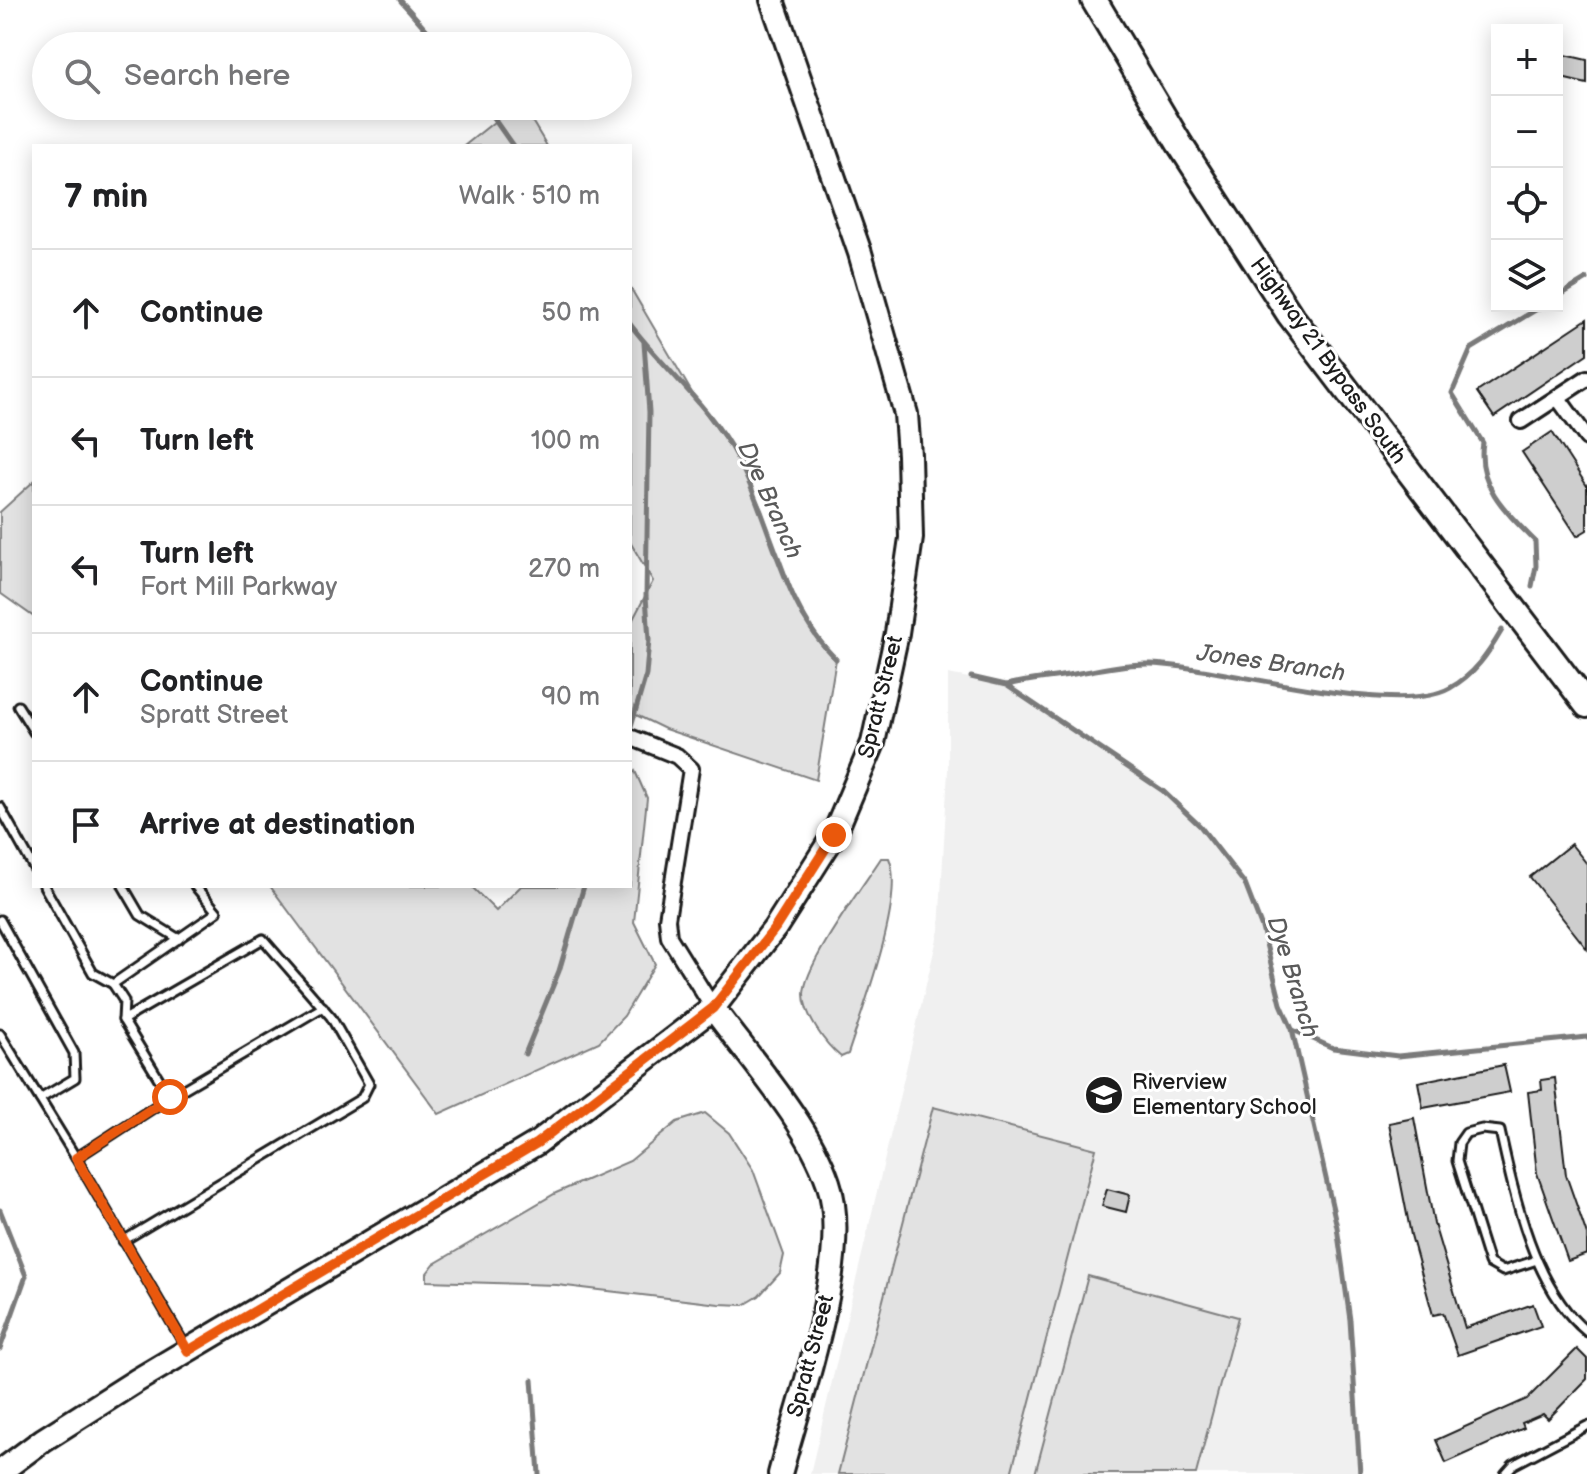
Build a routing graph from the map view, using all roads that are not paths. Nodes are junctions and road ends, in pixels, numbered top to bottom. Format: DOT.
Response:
graph roads {
  1 [pos="772,0"];
  2 [pos="1094,0"];
  3 [pos="1587,378"];
  4 [pos="1558,398"];
  5 [pos="1521,421"];
  6 [pos="1587,438"];
  7 [pos="1587,705"];
  8 [pos="18,706"];
  9 [pos="32,729"];
  10 [pos="632,738"];
  11 [pos="0,807"];
  12 [pos="32,864"];
  13 [pos="45,888"];
  14 [pos="124,888"];
  15 [pos="197,888"];
  16 [pos="0,920"];
  17 [pos="179,939"];
  18 [pos="113,984"];
  19 [pos="323,1007"];
  20 [pos="713,1008"];
  21 [pos="123,1020"];
  22 [pos="0,1034"];
  23 [pos="170,1097"];
  24 [pos="40,1099"];
  25 [pos="76,1158"];
  26 [pos="123,1241"];
  27 [pos="1537,1260"];
  28 [pos="1587,1332"];
  29 [pos="188,1351"];
  30 [pos="1587,1426"];
  31 [pos="0,1472"];
  32 [pos="780,1474"];
  33 [pos="1505,1474"];
  1 -- 20 [label="main road, Spratt Street"];
  2 -- 7 [label="main road, Highway 21 Bypass South"];
  3 -- 4 [label="street"];
  4 -- 5 [label="street"];
  4 -- 6 [label="street"];
  8 -- 9 [label="lane"];
  10 -- 20 [label="street"];
  11 -- 12 [label="lane"];
  13 -- 18 [label="lane"];
  14 -- 17 [label="lane"];
  15 -- 17 [label="lane"];
  16 -- 24 [label="lane"];
  17 -- 18 [label="lane"];
  18 -- 21 [label="lane"];
  19 -- 21 [label="lane"];
  19 -- 23 [label="lane"];
  19 -- 26 [label="lane"];
  20 -- 29 [label="main road"];
  20 -- 32 [label="main road, Spratt Street"];
  21 -- 23 [label="lane"];
  22 -- 24 [label="lane"];
  23 -- 25 [label="lane"];
  24 -- 25 [label="lane"];
  25 -- 26 [label="lane"];
  26 -- 29 [label="lane"];
  27 -- 27 [label="lane"];
  27 -- 28 [label="lane"];
  29 -- 31 [label="main road"];
  30 -- 33 [label="lane"];
}
